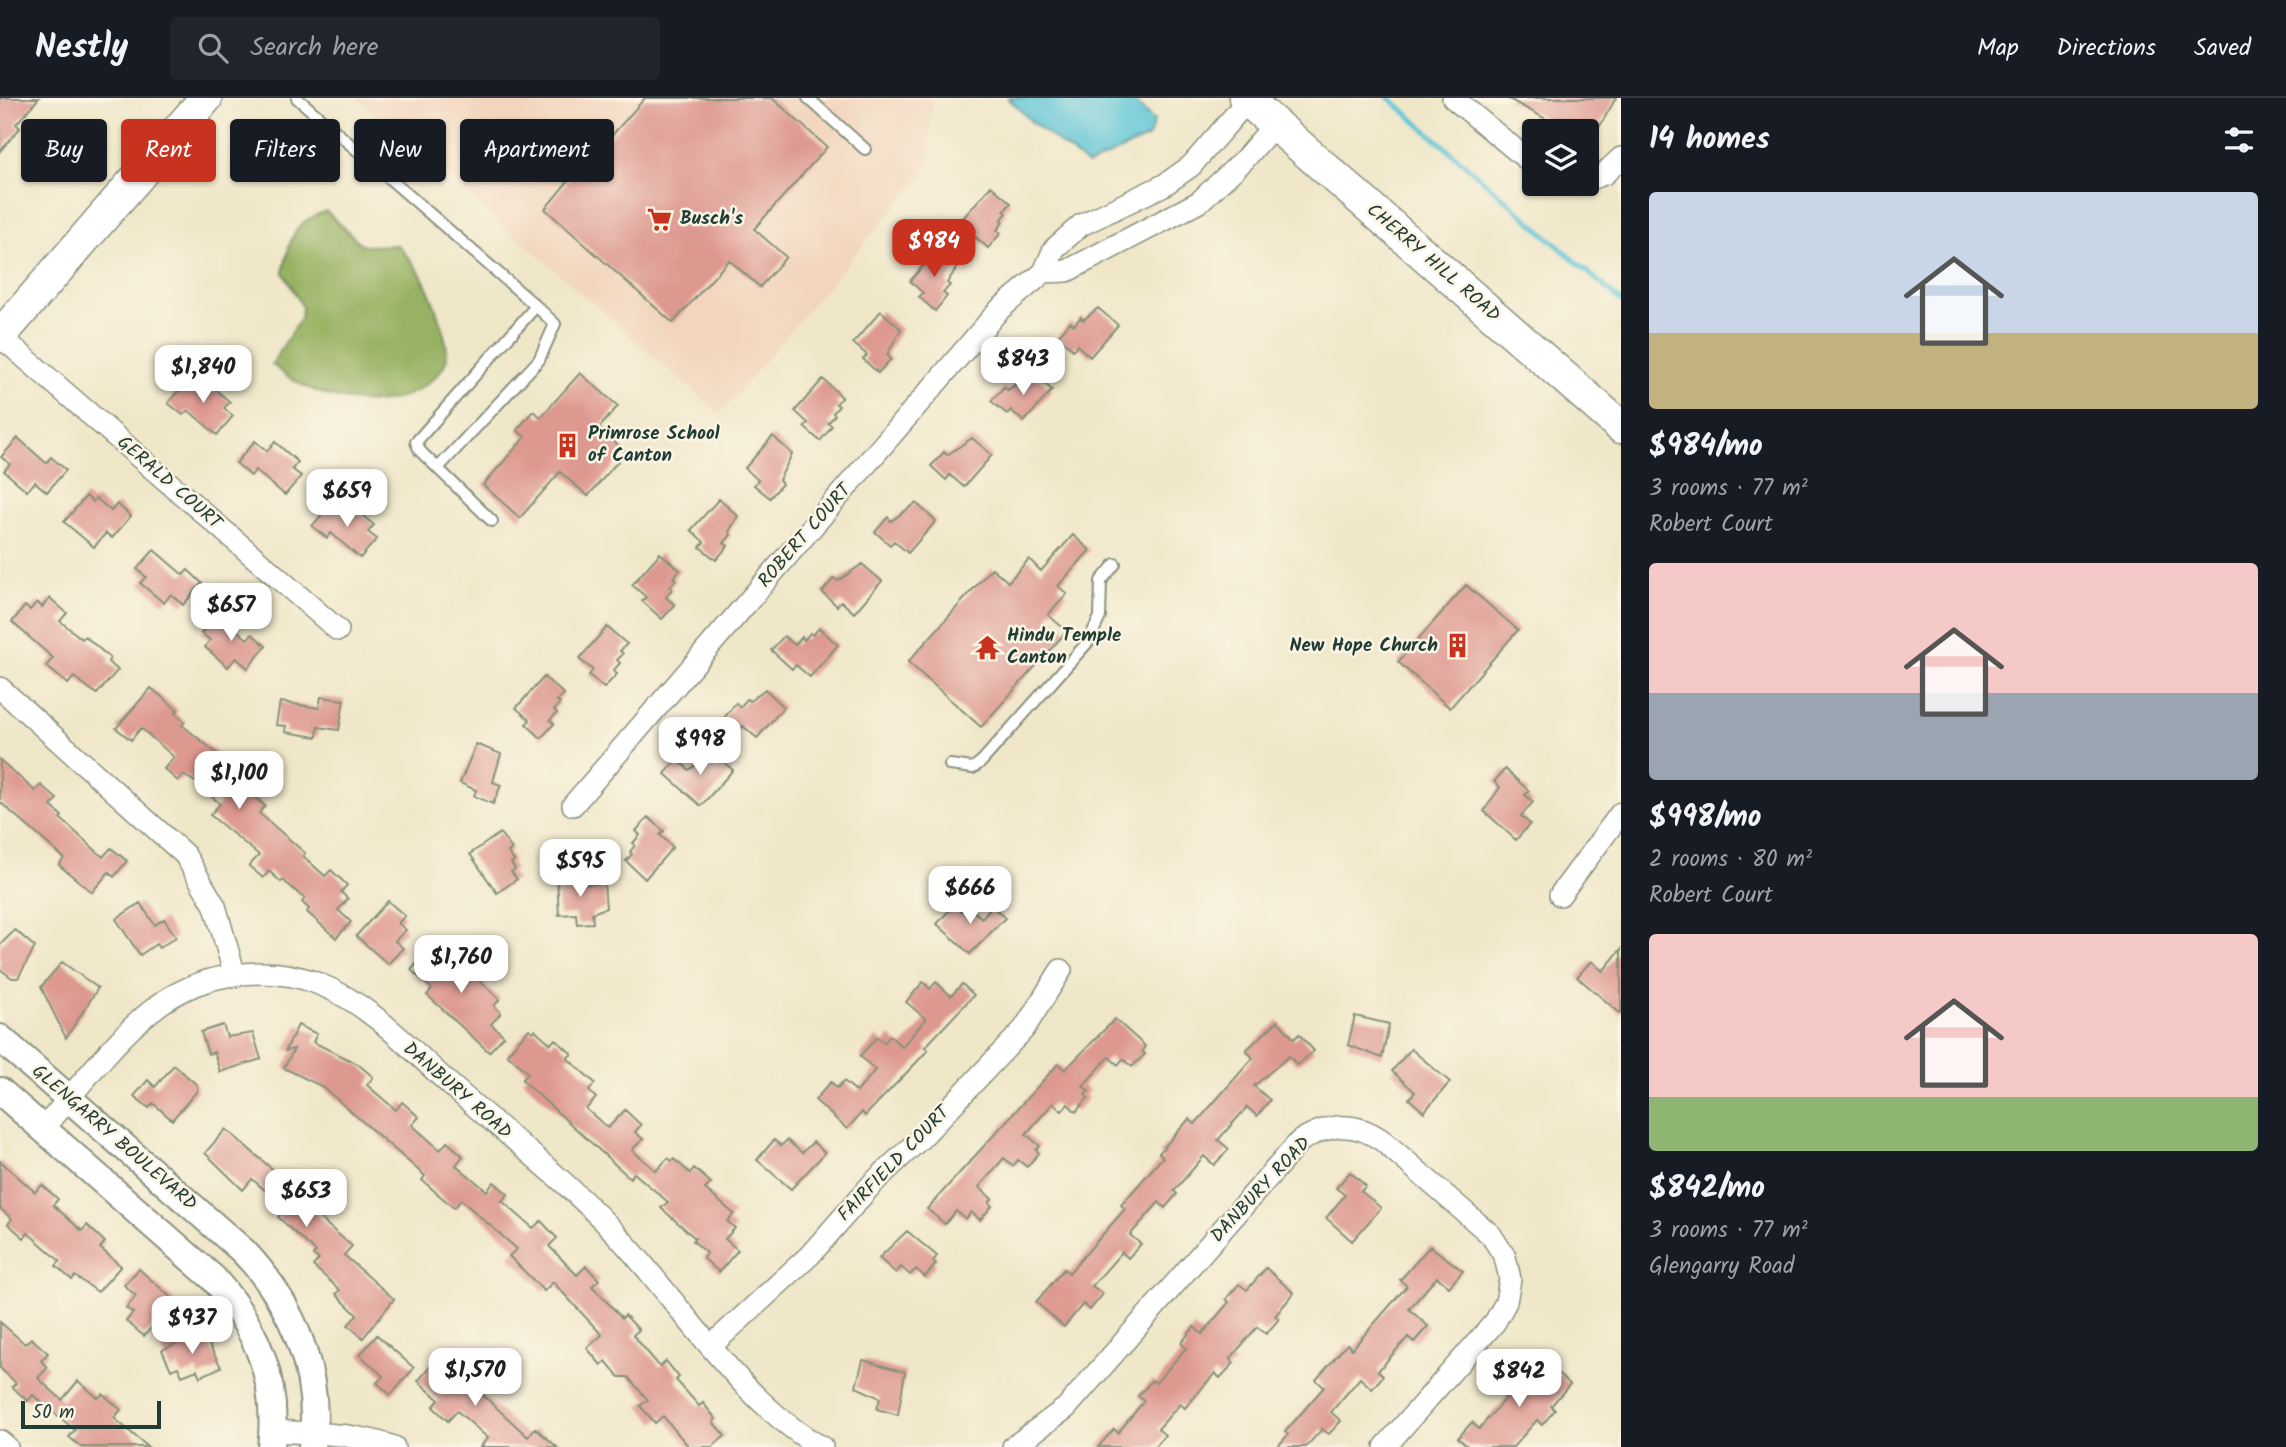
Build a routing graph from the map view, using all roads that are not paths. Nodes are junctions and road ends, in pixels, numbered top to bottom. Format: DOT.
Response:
graph roads {
  1 [pos="206,98"];
  2 [pos="297,98"];
  3 [pos="808,98"];
  4 [pos="1453,98"];
  5 [pos="1247,99"];
  6 [pos="1275,124"];
  7 [pos="865,149"];
  8 [pos="1522,155"];
  9 [pos="1621,158"];
  10 [pos="1599,176"];
  11 [pos="1044,272"];
  12 [pos="536,306"];
  13 [pos="0,336"];
  14 [pos="1621,427"];
  15 [pos="438,468"];
  16 [pos="492,521"];
  17 [pos="1115,564"];
  18 [pos="338,630"];
  19 [pos="0,688"];
  20 [pos="950,765"];
  21 [pos="573,805"];
  22 [pos="1621,813"];
  23 [pos="1560,895"];
  24 [pos="1061,970"];
  25 [pos="235,976"];
  26 [pos="0,1038"];
  27 [pos="0,1091"];
  28 [pos="69,1099"];
  29 [pos="43,1129"];
  30 [pos="228,1238"];
  31 [pos="202,1268"];
  32 [pos="712,1345"];
  33 [pos="272,1439"];
  34 [pos="313,1440"];
  35 [pos="0,1441"];
  36 [pos="7,1447"];
  37 [pos="394,1447"];
  38 [pos="822,1447"];
  39 [pos="1013,1447"];
  40 [pos="1385,1447"];
  1 -- 13 [label="main road"];
  2 -- 12 [label="lane"];
  3 -- 7 [label="lane"];
  4 -- 8 [label="street"];
  5 -- 6 [label="main road, CHERRY HILL ROAD"];
  5 -- 11 [label="street, ROBERT COURT"];
  6 -- 11 [label="street, ROBERT COURT"];
  6 -- 14 [label="main road, CHERRY HILL ROAD"];
  9 -- 10 [label="street"];
  11 -- 21 [label="street, ROBERT COURT"];
  12 -- 15 [label="lane"];
  12 -- 15 [label="lane"];
  13 -- 18 [label="street, GERALD COURT"];
  15 -- 16 [label="lane"];
  17 -- 20 [label="lane"];
  19 -- 25 [label="street"];
  22 -- 23 [label="street"];
  24 -- 32 [label="street, FAIRFIELD COURT"];
  25 -- 28 [label="street, DANBURY ROAD"];
  25 -- 32 [label="street, DANBURY ROAD"];
  26 -- 28 [label="street, GLENGARRY BOULEVARD"];
  27 -- 29 [label="street, GLENGARRY BOULEVARD"];
  28 -- 29 [label="street, DANBURY ROAD"];
  28 -- 30 [label="street, GLENGARRY BOULEVARD"];
  29 -- 31 [label="street, GLENGARRY BOULEVARD"];
  30 -- 31 [label="street"];
  30 -- 34 [label="street, GLENGARRY BOULEVARD"];
  31 -- 33 [label="street, GLENGARRY BOULEVARD"];
  32 -- 38 [label="street, DANBURY ROAD"];
  33 -- 34 [label="street"];
  34 -- 37 [label="street"];
  35 -- 36 [label="street"];
  39 -- 40 [label="street, DANBURY ROAD"];
}
